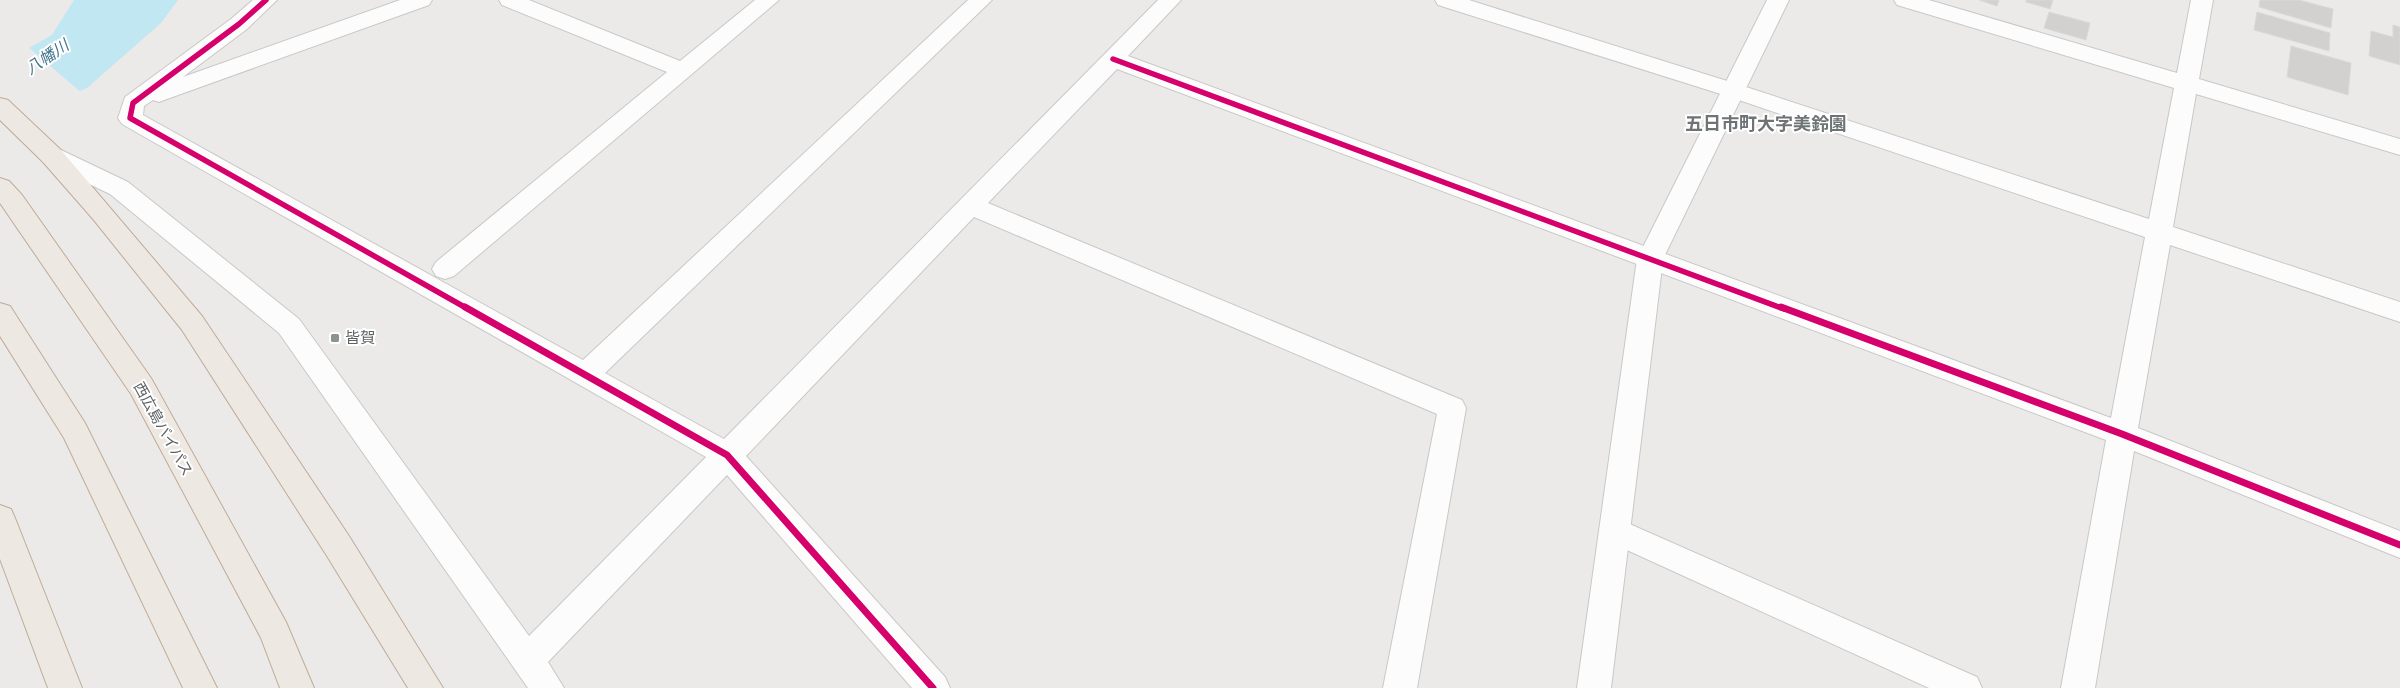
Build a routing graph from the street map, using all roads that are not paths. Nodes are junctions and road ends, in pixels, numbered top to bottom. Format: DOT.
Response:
graph roads {
  1 [pos="266,0"];
  2 [pos="421,0"];
  3 [pos="510,0"];
  4 [pos="768,0"];
  5 [pos="1170,0"];
  6 [pos="1446,0"];
  7 [pos="1778,0"];
  8 [pos="1905,0"];
  9 [pos="2202,0"];
  10 [pos="971,2"];
  11 [pos="1113,59"];
  12 [pos="682,70"];
  13 [pos="2188,84"];
  14 [pos="1735,91"];
  15 [pos="133,103"];
  16 [pos="0,106"];
  17 [pos="42,147"];
  18 [pos="2400,147"];
  19 [pos="0,187"];
  20 [pos="969,205"];
  21 [pos="2159,231"];
  22 [pos="1650,259"];
  23 [pos="445,268"];
  24 [pos="2400,312"];
  25 [pos="0,313"];
  26 [pos="586,374"];
  27 [pos="2122,434"];
  28 [pos="727,455"];
  29 [pos="0,518"];
  30 [pos="1616,531"];
  31 [pos="2400,545"];
  32 [pos="528,660"];
  33 [pos="198,684"];
  34 [pos="65,688"];
  35 [pos="297,688"];
  36 [pos="426,688"];
  37 [pos="547,688"];
  38 [pos="933,688"];
  39 [pos="1400,688"];
  40 [pos="1594,688"];
  41 [pos="1965,688"];
  42 [pos="2078,688"];
  1 -- 15 [label="street"];
  2 -- 15 [label="street"];
  3 -- 12 [label="street"];
  4 -- 12 [label="street"];
  5 -- 11 [label="street"];
  6 -- 14 [label="street"];
  7 -- 14 [label="street"];
  8 -- 13 [label="street"];
  9 -- 13 [label="street"];
  10 -- 26 [label="street"];
  11 -- 20 [label="street"];
  11 -- 22 [label="street"];
  12 -- 23 [label="street"];
  13 -- 18 [label="street"];
  13 -- 21 [label="street"];
  14 -- 21 [label="street"];
  14 -- 22 [label="street"];
  15 -- 26 [label="street"];
  16 -- 17 [label="highway"];
  17 -- 32 [label="street"];
  17 -- 36 [label="highway"];
  19 -- 35 [label="highway, 西広島バイパス"];
  20 -- 28 [label="street"];
  20 -- 39 [label="street"];
  21 -- 24 [label="street"];
  21 -- 27 [label="street"];
  22 -- 27 [label="street"];
  22 -- 30 [label="street"];
  25 -- 33 [label="highway"];
  26 -- 28 [label="street"];
  27 -- 31 [label="street"];
  27 -- 42 [label="street"];
  28 -- 32 [label="street"];
  28 -- 38 [label="street"];
  29 -- 34 [label="highway"];
  30 -- 40 [label="street"];
  30 -- 41 [label="street"];
  32 -- 37 [label="street"];
}
